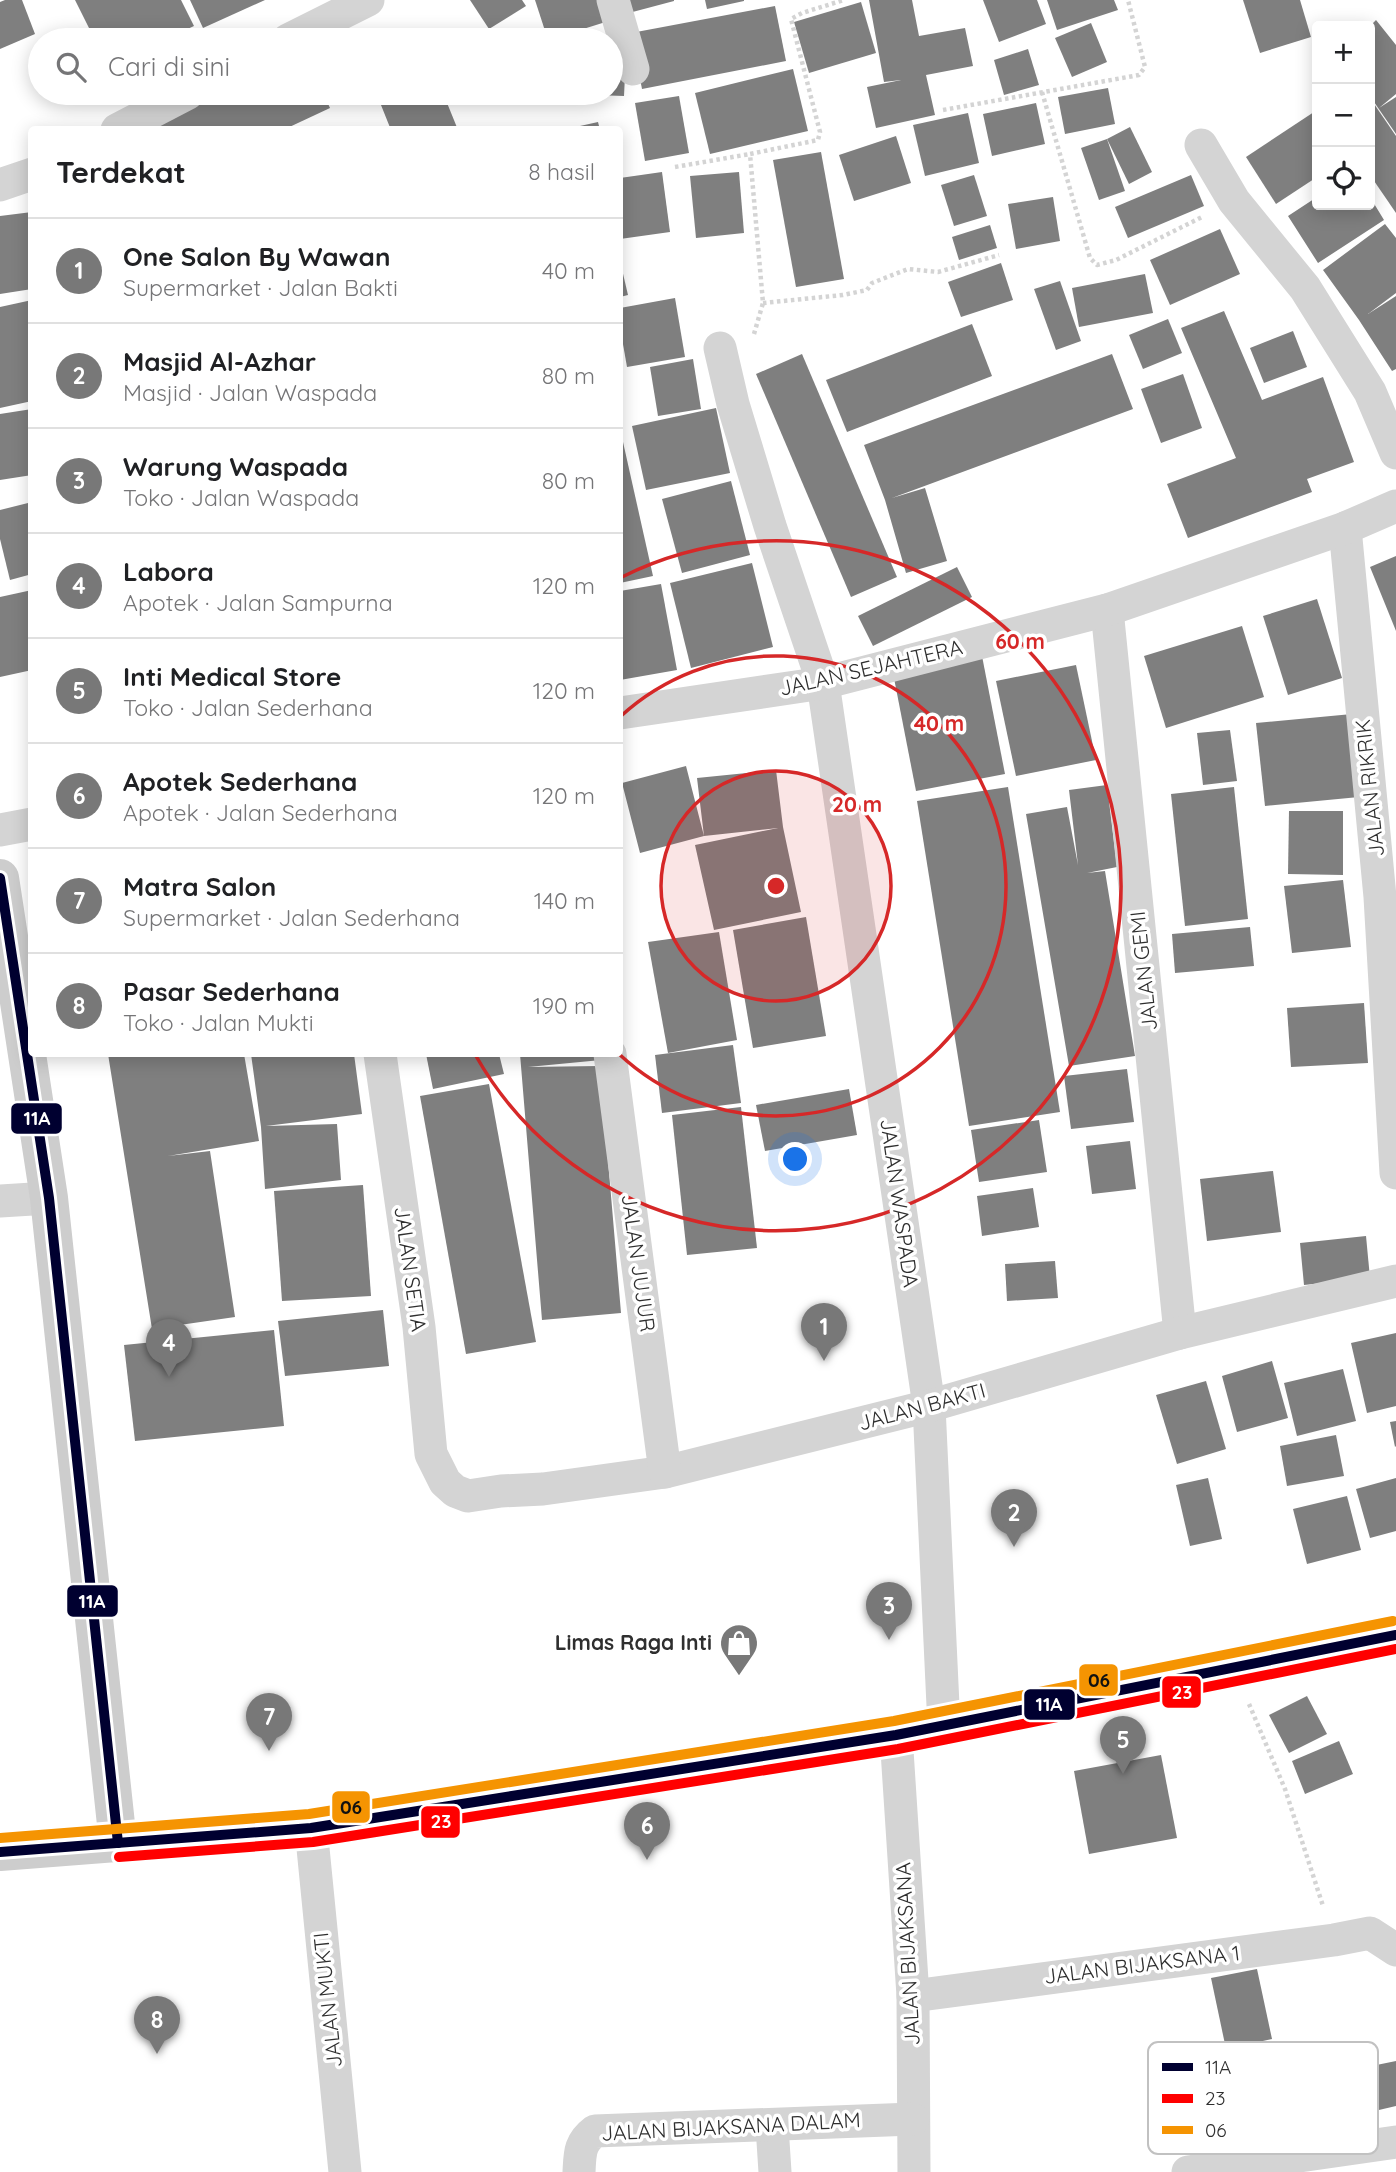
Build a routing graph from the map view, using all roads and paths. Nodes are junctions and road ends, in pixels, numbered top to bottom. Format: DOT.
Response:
graph roads {
  1 [pos="368,0"];
  2 [pos="613,0"];
  3 [pos="844,0"];
  4 [pos="1128,0"];
  5 [pos="312,28"];
  6 [pos="621,28"];
  7 [pos="623,34"];
  8 [pos="633,69"];
  9 [pos="1042,92"];
  10 [pos="165,105"];
  11 [pos="943,110"];
  12 [pos="125,126"];
  13 [pos="1201,145"];
  14 [pos="750,154"];
  15 [pos="675,167"];
  16 [pos="28,175"];
  17 [pos="0,185"];
  18 [pos="1234,201"];
  19 [pos="999,255"];
  20 [pos="763,303"];
  21 [pos="735,344"];
  22 [pos="1396,452"];
  23 [pos="1396,506"];
  24 [pos="1345,528"];
  25 [pos="1107,610"];
  26 [pos="823,683"];
  27 [pos="623,713"];
  28 [pos="28,825"];
  29 [pos="0,830"];
  30 [pos="0,878"];
  31 [pos="380,1057"];
  32 [pos="610,1057"];
  33 [pos="1396,1173"];
  34 [pos="49,1198"];
  35 [pos="0,1201"];
  36 [pos="1396,1281"];
  37 [pos="1180,1333"];
  38 [pos="929,1406"];
  39 [pos="665,1472"];
  40 [pos="445,1482"];
  41 [pos="1396,1635"];
  42 [pos="1232,1670"];
  43 [pos="944,1727"];
  44 [pos="897,1735"];
  45 [pos="311,1828"];
  46 [pos="118,1843"];
  47 [pos="0,1852"];
  48 [pos="1334,1940"];
  49 [pos="1383,1941"];
  50 [pos="913,1996"];
  51 [pos="913,2119"];
  52 [pos="772,2126"];
  53 [pos="1396,2142"];
  54 [pos="1378,2145"];
  55 [pos="1313,2154"];
  56 [pos="345,2172"];
  57 [pos="579,2172"];
  58 [pos="775,2172"];
  59 [pos="914,2172"];
  60 [pos="1188,2172"];
  1 -- 5 [label="street"];
  2 -- 6 [label="street"];
  3 -- 14 [label="path"];
  4 -- 9 [label="path"];
  7 -- 8 [label="street"];
  9 -- 11 [label="path"];
  9 -- 18 [label="path"];
  10 -- 12 [label="street"];
  13 -- 18 [label="street"];
  14 -- 15 [label="path"];
  14 -- 20 [label="path"];
  16 -- 17 [label="street"];
  18 -- 22 [label="street"];
  19 -- 20 [label="path"];
  20 -- 21 [label="path"];
  21 -- 26 [label="street, JALAN WASPADA"];
  23 -- 24 [label="street, JALAN SEJAHTERA"];
  24 -- 25 [label="street, JALAN SEJAHTERA"];
  24 -- 33 [label="street, JALAN RIKRIK"];
  25 -- 26 [label="street, JALAN SEJAHTERA"];
  25 -- 37 [label="street, JALAN GEMI"];
  26 -- 27 [label="street, JALAN SEJAHTERA"];
  26 -- 38 [label="street, JALAN WASPADA"];
  28 -- 29 [label="street"];
  30 -- 34 [label="main road"];
  31 -- 40 [label="street, JALAN SETIA"];
  32 -- 39 [label="street, JALAN JUJUR"];
  34 -- 35 [label="street"];
  34 -- 46 [label="main road"];
  36 -- 37 [label="street, JALAN BAKTI"];
  37 -- 38 [label="street, JALAN BAKTI"];
  38 -- 39 [label="street, JALAN BAKTI"];
  38 -- 43 [label="street, JALAN WASPADA"];
  39 -- 40 [label="street, JALAN BAKTI"];
  41 -- 42 [label="main road"];
  42 -- 43 [label="main road"];
  42 -- 48 [label="path"];
  43 -- 44 [label="main road"];
  44 -- 45 [label="main road"];
  44 -- 50 [label="street, JALAN BIJAKSANA"];
  45 -- 46 [label="main road"];
  45 -- 56 [label="street, JALAN MUKTI"];
  46 -- 47 [label="main road"];
  48 -- 49 [label="street, JALAN BIJAKSANA 1"];
  48 -- 50 [label="street, JALAN BIJAKSANA 1"];
  50 -- 51 [label="street, JALAN BIJAKSANA"];
  51 -- 52 [label="street, JALAN BIJAKSANA DALAM"];
  51 -- 59 [label="street, JALAN BIJAKSANA"];
  52 -- 57 [label="street, JALAN BIJAKSANA DALAM"];
  52 -- 58 [label="street"];
  53 -- 54 [label="street"];
  55 -- 60 [label="street"];
}
